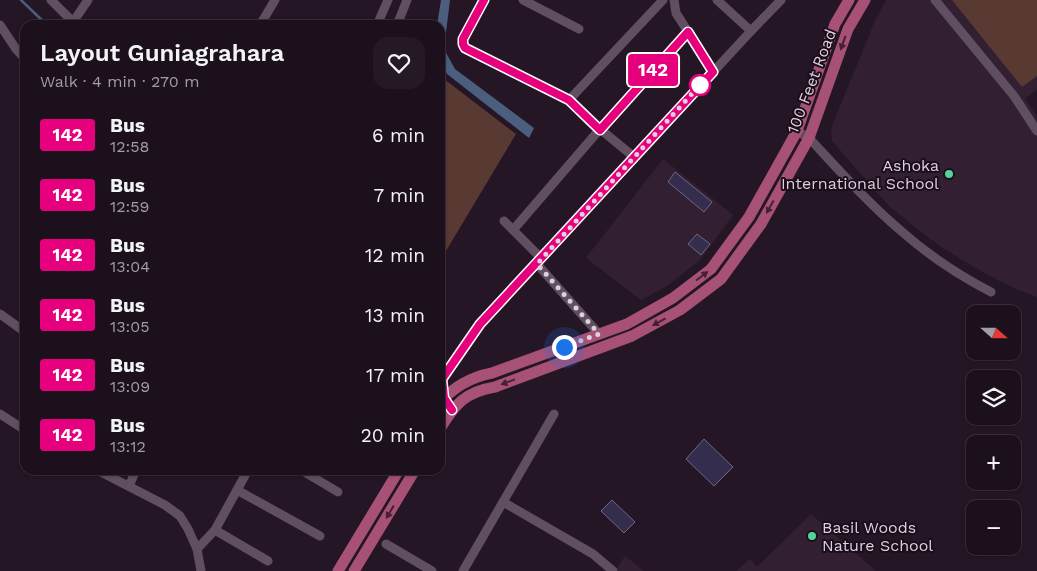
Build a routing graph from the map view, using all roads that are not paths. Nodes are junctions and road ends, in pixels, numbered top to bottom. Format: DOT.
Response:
graph roads {
  1 [pos="51,0"];
  2 [pos="88,0"];
  3 [pos="275,0"];
  4 [pos="388,0"];
  5 [pos="407,0"];
  6 [pos="484,0"];
  7 [pos="523,0"];
  8 [pos="664,0"];
  9 [pos="674,0"];
  10 [pos="717,0"];
  11 [pos="780,0"];
  12 [pos="849,0"];
  13 [pos="865,0"];
  14 [pos="935,0"];
  15 [pos="69,20"];
  16 [pos="74,20"];
  17 [pos="263,20"];
  18 [pos="379,20"];
  19 [pos="398,20"];
  20 [pos="0,25"];
  21 [pos="579,29"];
  22 [pos="751,31"];
  23 [pos="688,32"];
  24 [pos="20,53"];
  25 [pos="713,72"];
  26 [pos="569,100"];
  27 [pos="600,130"];
  28 [pos="797,131"];
  29 [pos="1037,131"];
  30 [pos="808,138"];
  31 [pos="634,157"];
  32 [pos="504,221"];
  33 [pos="513,230"];
  34 [pos="539,261"];
  35 [pos="991,292"];
  36 [pos="0,314"];
  37 [pos="20,328"];
  38 [pos="599,334"];
  39 [pos="445,375"];
  40 [pos="445,398"];
  41 [pos="445,404"];
  42 [pos="452,410"];
  43 [pos="0,414"];
  44 [pos="554,414"];
  45 [pos="445,421"];
  46 [pos="20,427"];
  47 [pos="107,475"];
  48 [pos="134,475"];
  49 [pos="245,475"];
  50 [pos="309,475"];
  51 [pos="396,475"];
  52 [pos="412,475"];
  53 [pos="129,486"];
  54 [pos="237,490"];
  55 [pos="338,492"];
  56 [pos="503,502"];
  57 [pos="215,530"];
  58 [pos="320,536"];
  59 [pos="386,544"];
  60 [pos="197,549"];
  61 [pos="268,561"];
  62 [pos="201,571"];
  63 [pos="338,571"];
  64 [pos="354,571"];
  65 [pos="432,571"];
  66 [pos="462,571"];
  67 [pos="613,571"];
  1 -- 15 [label="street"];
  2 -- 16 [label="street"];
  3 -- 17 [label="street"];
  4 -- 18 [label="street"];
  5 -- 19 [label="street"];
  6 -- 26 [label="street"];
  7 -- 21 [label="street"];
  8 -- 26 [label="street"];
  9 -- 23 [label="street"];
  10 -- 22 [label="street"];
  11 -- 22 [label="street"];
  12 -- 28 [label="main road, 100 Feet Road"];
  13 -- 30 [label="main road, 100 Feet Road, one-way"];
  14 -- 29 [label="street"];
  20 -- 24 [label="street"];
  22 -- 25 [label="street"];
  23 -- 25 [label="street"];
  23 -- 27 [label="street"];
  25 -- 31 [label="street"];
  26 -- 27 [label="street"];
  27 -- 31 [label="street"];
  27 -- 33 [label="street"];
  28 -- 30 [label="street"];
  38 -- 28 [label="main road, 100 Feet Road, one-way"];
  30 -- 35 [label="street"];
  30 -- 42 [label="main road, 100 Feet Road, one-way"];
  31 -- 34 [label="street"];
  32 -- 33 [label="street"];
  33 -- 34 [label="street"];
  34 -- 38 [label="street"];
  34 -- 39 [label="street"];
  36 -- 37 [label="street"];
  38 -- 40 [label="main road, 100 Feet Road"];
  41 -- 42 [label="street"];
  42 -- 45 [label="main road, 100 Feet Road"];
  43 -- 46 [label="street"];
  44 -- 56 [label="street"];
  47 -- 53 [label="street"];
  48 -- 53 [label="street"];
  49 -- 54 [label="street"];
  50 -- 55 [label="street"];
  51 -- 63 [label="main road"];
  52 -- 64 [label="main road, one-way"];
  53 -- 60 [label="street"];
  54 -- 57 [label="street"];
  54 -- 58 [label="street"];
  56 -- 66 [label="street"];
  56 -- 67 [label="street"];
  57 -- 60 [label="street"];
  57 -- 61 [label="street"];
  59 -- 65 [label="street"];
  60 -- 62 [label="street"];
}
